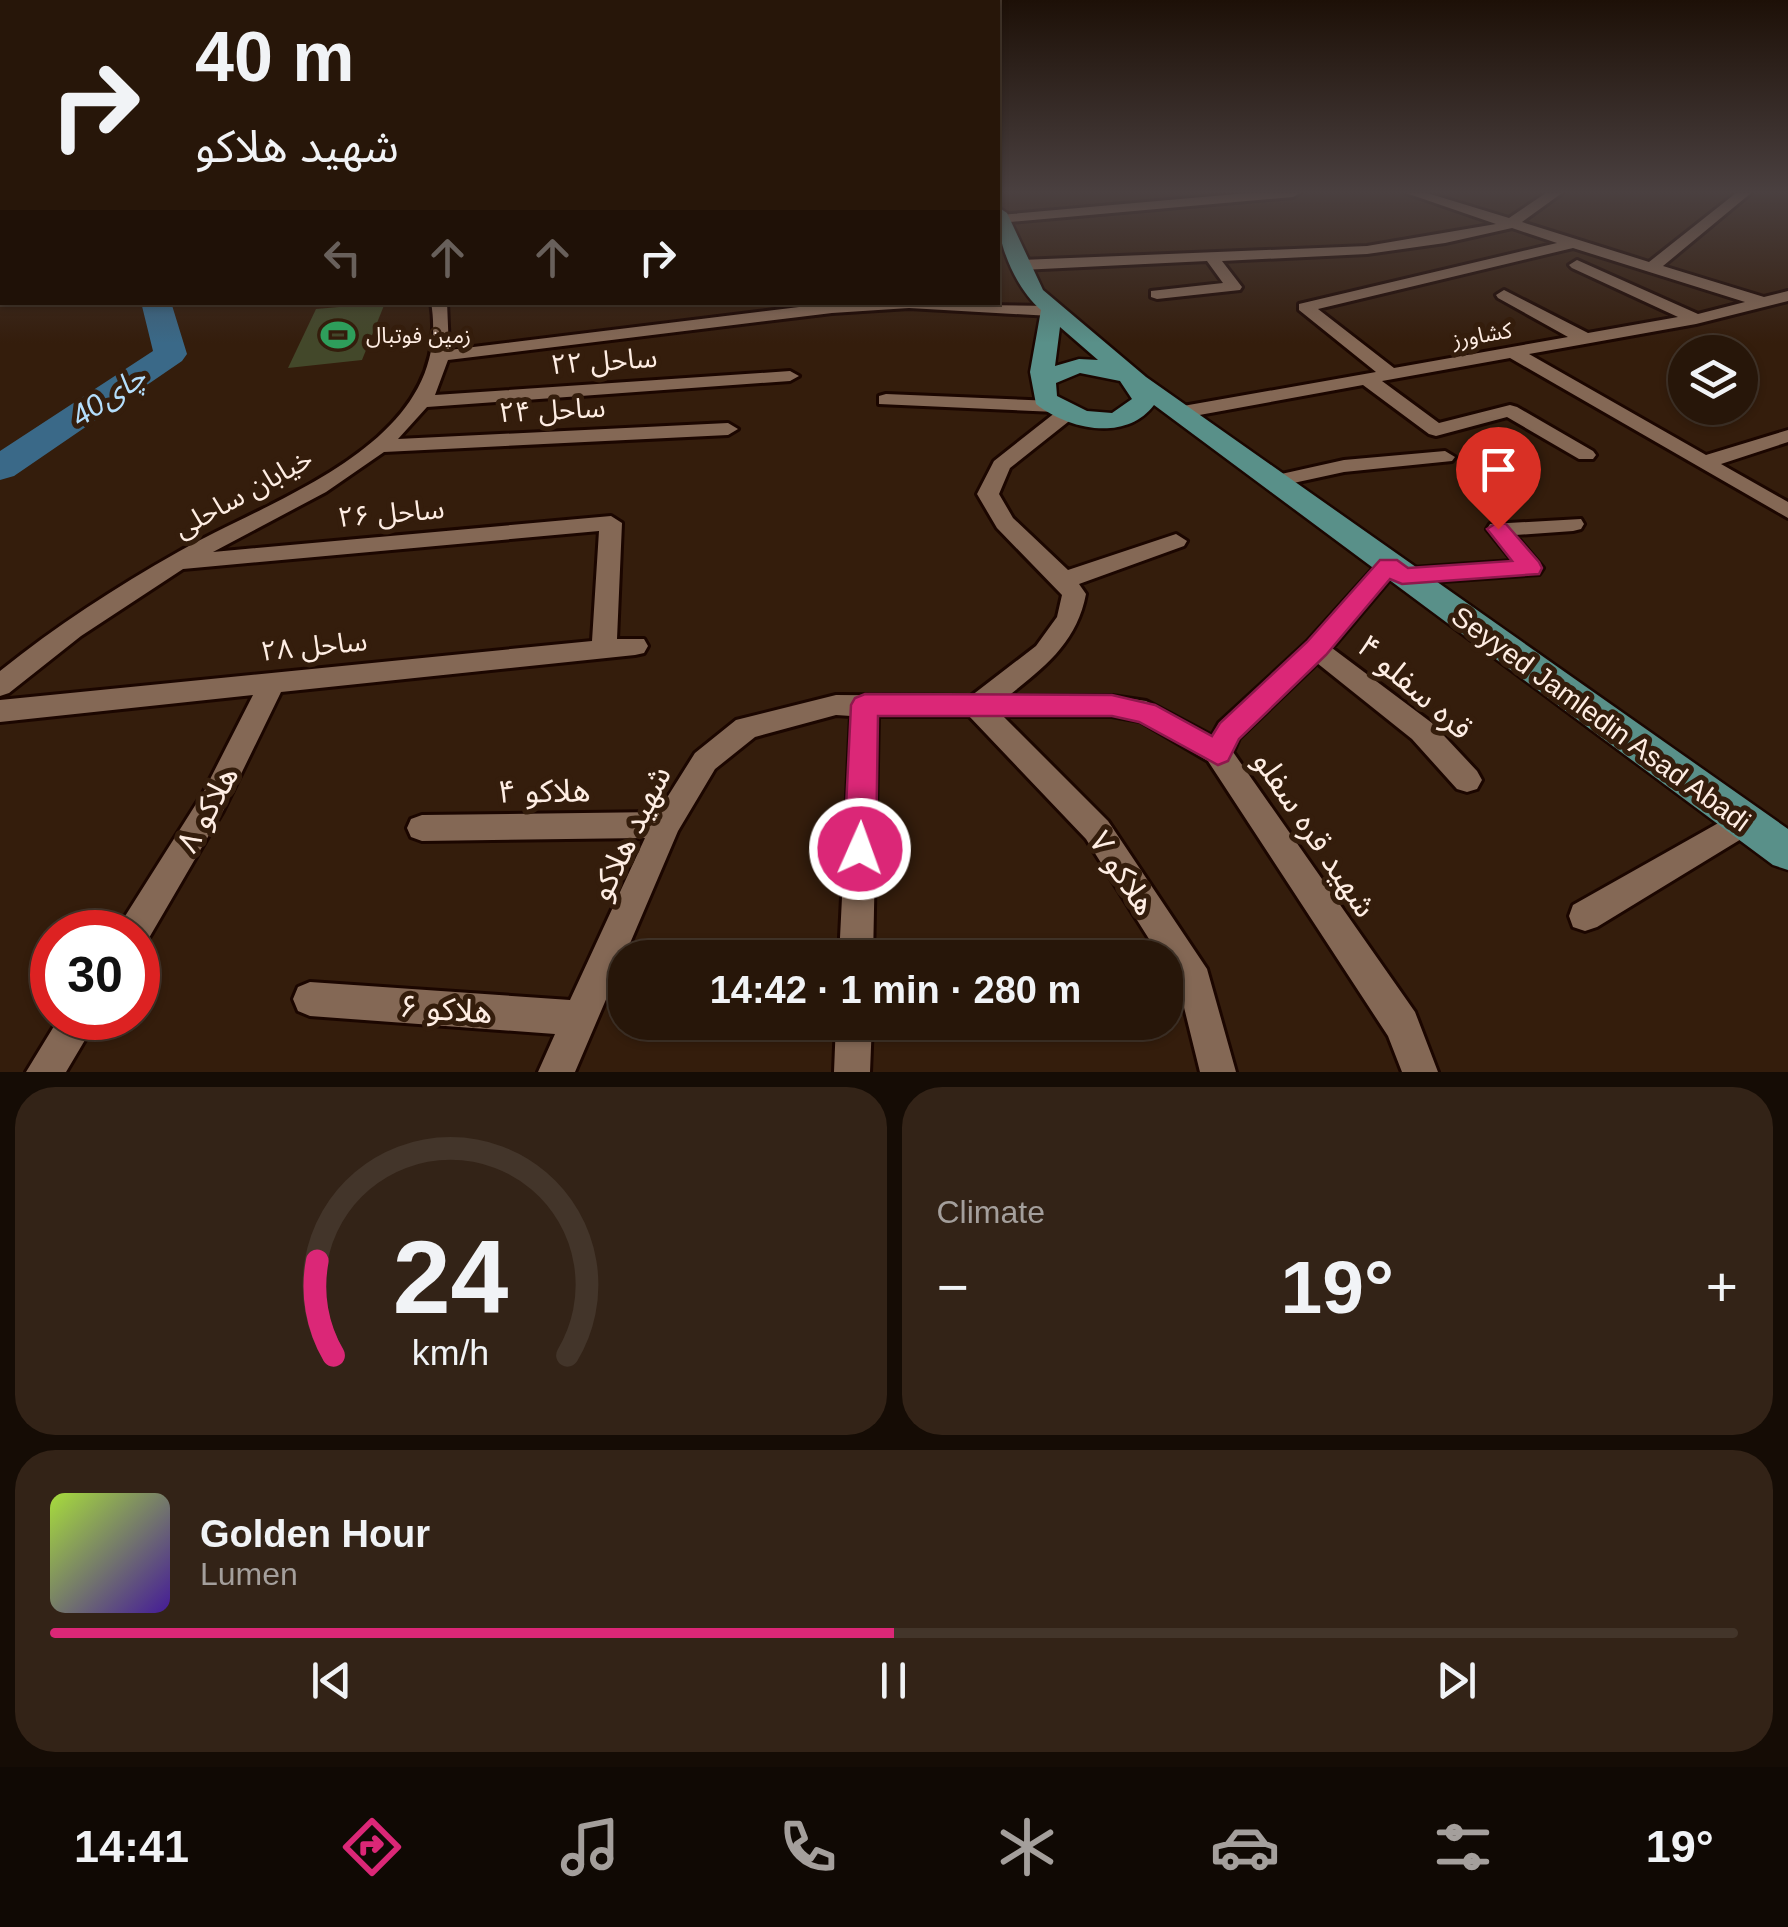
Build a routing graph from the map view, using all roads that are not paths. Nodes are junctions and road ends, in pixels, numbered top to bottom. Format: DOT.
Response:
graph roads {
  1 [pos="1011,243"];
  2 [pos="1416,243"];
  3 [pos="1567,243"];
  4 [pos="1682,243"];
  5 [pos="1570,244"];
  6 [pos="1211,256"];
  7 [pos="1021,264"];
  8 [pos="1577,265"];
  9 [pos="1651,268"];
  10 [pos="1157,294"];
  11 [pos="1504,296"];
  12 [pos="1788,296"];
  13 [pos="1766,303"];
  14 [pos="447,305"];
  15 [pos="878,305"];
  16 [pos="944,305"];
  17 [pos="1051,311"];
  18 [pos="1696,318"];
  19 [pos="1585,339"];
  20 [pos="1512,352"];
  21 [pos="441,356"];
  22 [pos="1390,374"];
  23 [pos="790,376"];
  24 [pos="1367,378"];
  25 [pos="1044,382"];
  26 [pos="1137,382"];
  27 [pos="886,400"];
  28 [pos="422,402"];
  29 [pos="1060,410"];
  30 [pos="1184,412"];
  31 [pos="1117,419"];
  32 [pos="728,429"];
  33 [pos="1788,436"];
  34 [pos="1222,442"];
  35 [pos="378,446"];
  36 [pos="1586,455"];
  37 [pos="1445,457"];
  38 [pos="1705,462"];
  39 [pos="1275,481"];
  40 [pos="1788,511"];
  41 [pos="1573,524"];
  42 [pos="1176,541"];
  43 [pos="177,563"];
  44 [pos="1396,571"];
  45 [pos="1065,580"];
  46 [pos="636,646"];
  47 [pos="1316,648"];
  48 [pos="604,649"];
  49 [pos="274,682"];
  50 [pos="0,686"];
  51 [pos="865,705"];
  52 [pos="976,706"];
  53 [pos="0,711"];
  54 [pos="1218,753"];
  55 [pos="1468,780"];
  56 [pos="1744,821"];
  57 [pos="666,825"];
  58 [pos="422,828"];
  59 [pos="1788,852"];
  60 [pos="147,910"];
  61 [pos="1585,916"];
  62 [pos="857,940"];
  63 [pos="310,999"];
  64 [pos="581,1018"];
  65 [pos="65,1040"];
  66 [pos="853,1040"];
  67 [pos="44,1072"];
  68 [pos="556,1072"];
  69 [pos="852,1072"];
  70 [pos="1218,1072"];
  71 [pos="1420,1072"];
  1 -- 7 [label="main road"];
  2 -- 6 [label="street"];
  3 -- 5 [label="street"];
  4 -- 9 [label="street"];
  5 -- 9 [label="street"];
  5 -- 22 [label="street"];
  6 -- 7 [label="street"];
  6 -- 10 [label="street"];
  7 -- 17 [label="main road"];
  8 -- 18 [label="street"];
  9 -- 13 [label="street"];
  11 -- 19 [label="street"];
  12 -- 13 [label="street, کشاورز"];
  13 -- 18 [label="street, کشاورز"];
  14 -- 21 [label="street, خیابان ساحلی"];
  15 -- 21 [label="street"];
  16 -- 17 [label="street"];
  17 -- 25 [label="main road"];
  17 -- 26 [label="main road"];
  18 -- 19 [label="street, کشاورز"];
  19 -- 20 [label="street, کشاورز"];
  20 -- 22 [label="street, کشاورز"];
  20 -- 38 [label="street"];
  21 -- 28 [label="street, خیابان ساحلی"];
  22 -- 24 [label="street, کشاورز"];
  23 -- 28 [label="street, ساحل ۲۲"];
  24 -- 30 [label="street, کشاورز"];
  24 -- 36 [label="street"];
  25 -- 26 [label="main road"];
  25 -- 29 [label="main road"];
  26 -- 30 [label="main road, Seyyed Jamledin Asad Abadi"];
  26 -- 31 [label="main road"];
  27 -- 29 [label="street"];
  28 -- 35 [label="street, خیابان ساحلی"];
  29 -- 31 [label="main road"];
  29 -- 45 [label="street"];
  30 -- 34 [label="main road, Seyyed Jamledin Asad Abadi"];
  31 -- 34 [label="main road"];
  32 -- 35 [label="street, ساحل ۲۴"];
  33 -- 38 [label="street"];
  34 -- 39 [label="main road, Seyyed Jamledin Asad Abadi"];
  35 -- 43 [label="street, خیابان ساحلی"];
  37 -- 39 [label="street"];
  38 -- 40 [label="street"];
  39 -- 44 [label="main road, Seyyed Jamledin Asad Abadi"];
  41 -- 44 [label="street"];
  42 -- 45 [label="street"];
  43 -- 48 [label="street, ساحل ۲۶"];
  43 -- 50 [label="street, خیابان ساحلی"];
  44 -- 47 [label="street, شهید قره سفلو"];
  44 -- 56 [label="main road, Seyyed Jamledin Asad Abadi"];
  45 -- 52 [label="street"];
  46 -- 48 [label="street, ساحل ۲۸"];
  47 -- 54 [label="street, شهید قره سفلو"];
  47 -- 55 [label="street, قره سفلو ۴"];
  48 -- 49 [label="street, ساحل ۲۸"];
  49 -- 53 [label="street, ساحل ۲۸"];
  49 -- 60 [label="street, هلاکو ۸"];
  51 -- 52 [label="street, شهید هلاکو"];
  51 -- 57 [label="street, شهید هلاکو"];
  51 -- 62 [label="street"];
  52 -- 54 [label="street, شهید هلاکو"];
  52 -- 70 [label="street, هلاکو ۷"];
  54 -- 71 [label="street, شهید قره سفلو"];
  56 -- 59 [label="main road, Seyyed Jamledin Asad Abadi"];
  56 -- 61 [label="street"];
  57 -- 58 [label="street, هلاکو ۴"];
  57 -- 64 [label="street, شهید هلاکو"];
  63 -- 64 [label="street, هلاکو ۶"];
  64 -- 68 [label="street, شهید هلاکو"];
  65 -- 67 [label="street"];
  66 -- 69 [label="street"];
}
